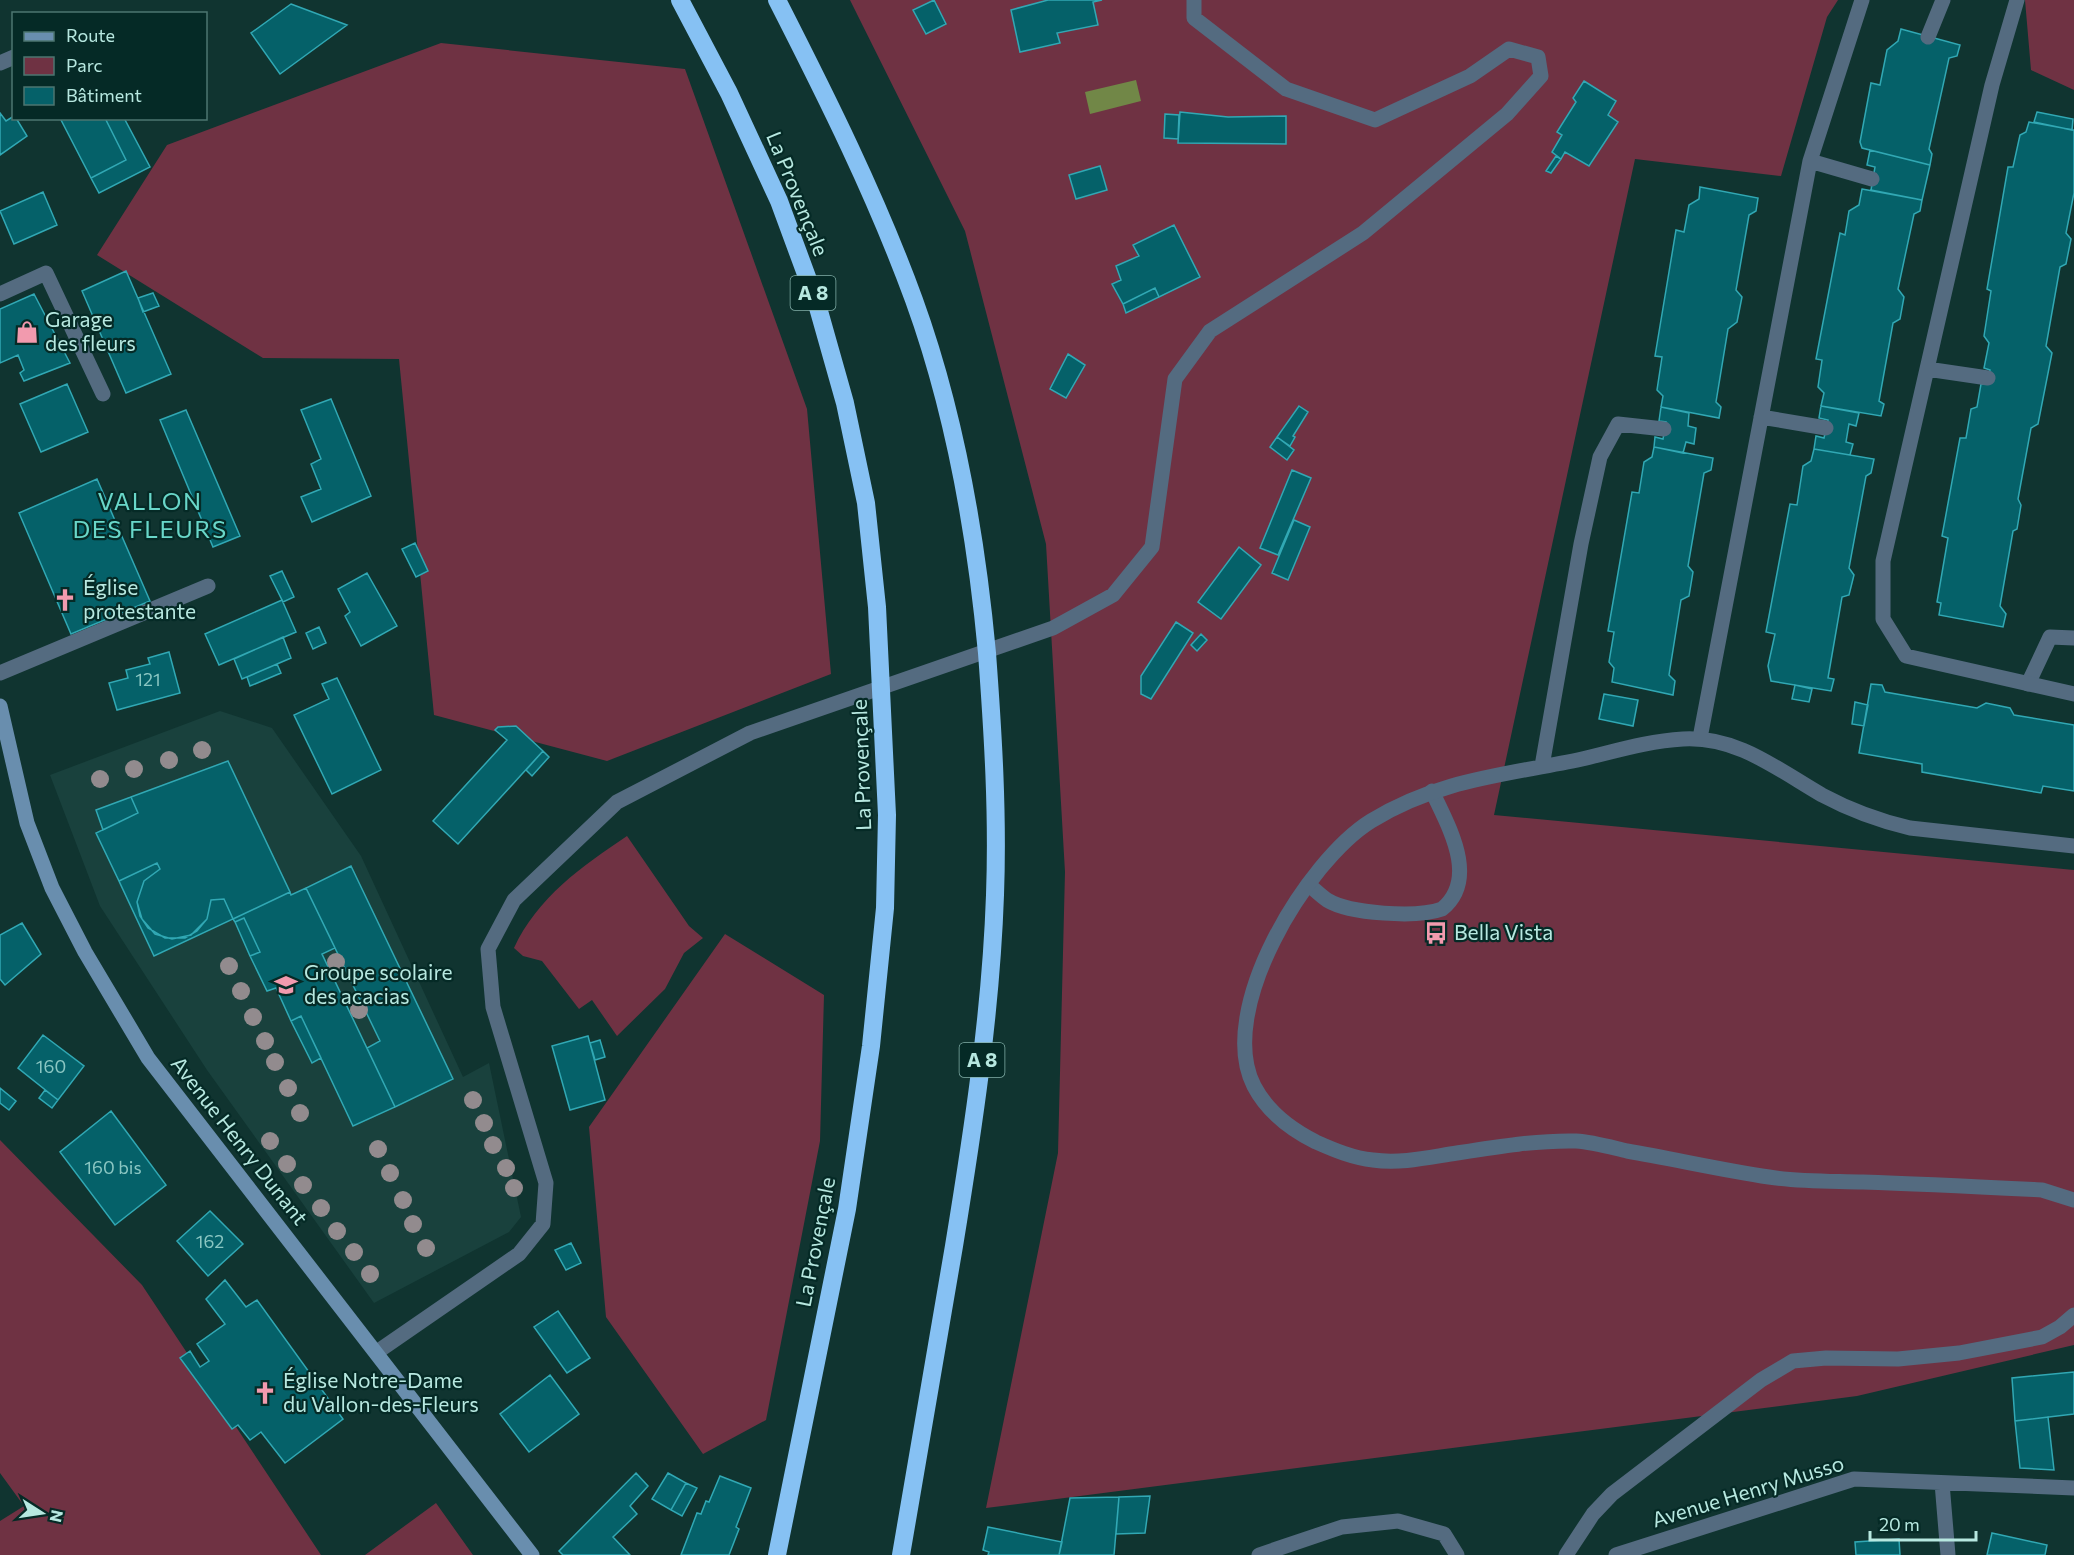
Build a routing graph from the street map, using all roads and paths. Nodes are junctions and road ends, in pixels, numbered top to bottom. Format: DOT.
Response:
graph roads {
  1 [pos="680,0"];
  2 [pos="777,0"];
  3 [pos="1194,0"];
  4 [pos="1862,0"];
  5 [pos="1944,0"];
  6 [pos="2017,0"];
  7 [pos="1928,37"];
  8 [pos="1810,161"];
  9 [pos="1872,178"];
  10 [pos="0,294"];
  11 [pos="1927,369"];
  12 [pos="1988,378"];
  13 [pos="103,394"];
  14 [pos="1761,417"];
  15 [pos="1826,428"];
  16 [pos="1664,429"];
  17 [pos="207,586"];
  18 [pos="2074,638"];
  19 [pos="0,673"];
  20 [pos="2028,684"];
  21 [pos="2074,694"];
  22 [pos="0,706"];
  23 [pos="1700,738"];
  24 [pos="1542,766"];
  25 [pos="1432,791"];
  26 [pos="2074,846"];
  27 [pos="1309,885"];
  28 [pos="2074,1200"];
  29 [pos="2074,1315"];
  30 [pos="376,1352"];
  31 [pos="1942,1483"];
  32 [pos="2074,1488"];
  33 [pos="532,1555"];
  34 [pos="777,1555"];
  35 [pos="900,1555"];
  36 [pos="1259,1555"];
  37 [pos="1457,1555"];
  38 [pos="1566,1555"];
  39 [pos="1616,1555"];
  40 [pos="1948,1555"];
  1 -- 34 [label="highway, La Provençale / A 8"];
  2 -- 35 [label="highway, A 8"];
  3 -- 30 [label="street"];
  4 -- 8 [label="street"];
  5 -- 7 [label="street"];
  6 -- 11 [label="street"];
  8 -- 9 [label="street"];
  8 -- 14 [label="street"];
  10 -- 13 [label="street"];
  11 -- 12 [label="street"];
  11 -- 20 [label="street"];
  14 -- 15 [label="street"];
  14 -- 23 [label="street"];
  16 -- 24 [label="street"];
  17 -- 19 [label="street"];
  18 -- 20 [label="street"];
  20 -- 21 [label="street"];
  22 -- 30 [label="street, Avenue Henry Dunant"];
  23 -- 24 [label="street"];
  23 -- 26 [label="street"];
  24 -- 25 [label="street"];
  25 -- 27 [label="street"];
  25 -- 27 [label="street"];
  27 -- 28 [label="street"];
  29 -- 38 [label="street"];
  30 -- 33 [label="street, Avenue Henry Dunant"];
  31 -- 32 [label="street, Avenue Henry Musso"];
  31 -- 39 [label="street, Avenue Henry Musso"];
  31 -- 40 [label="street"];
  36 -- 37 [label="street"];
}
